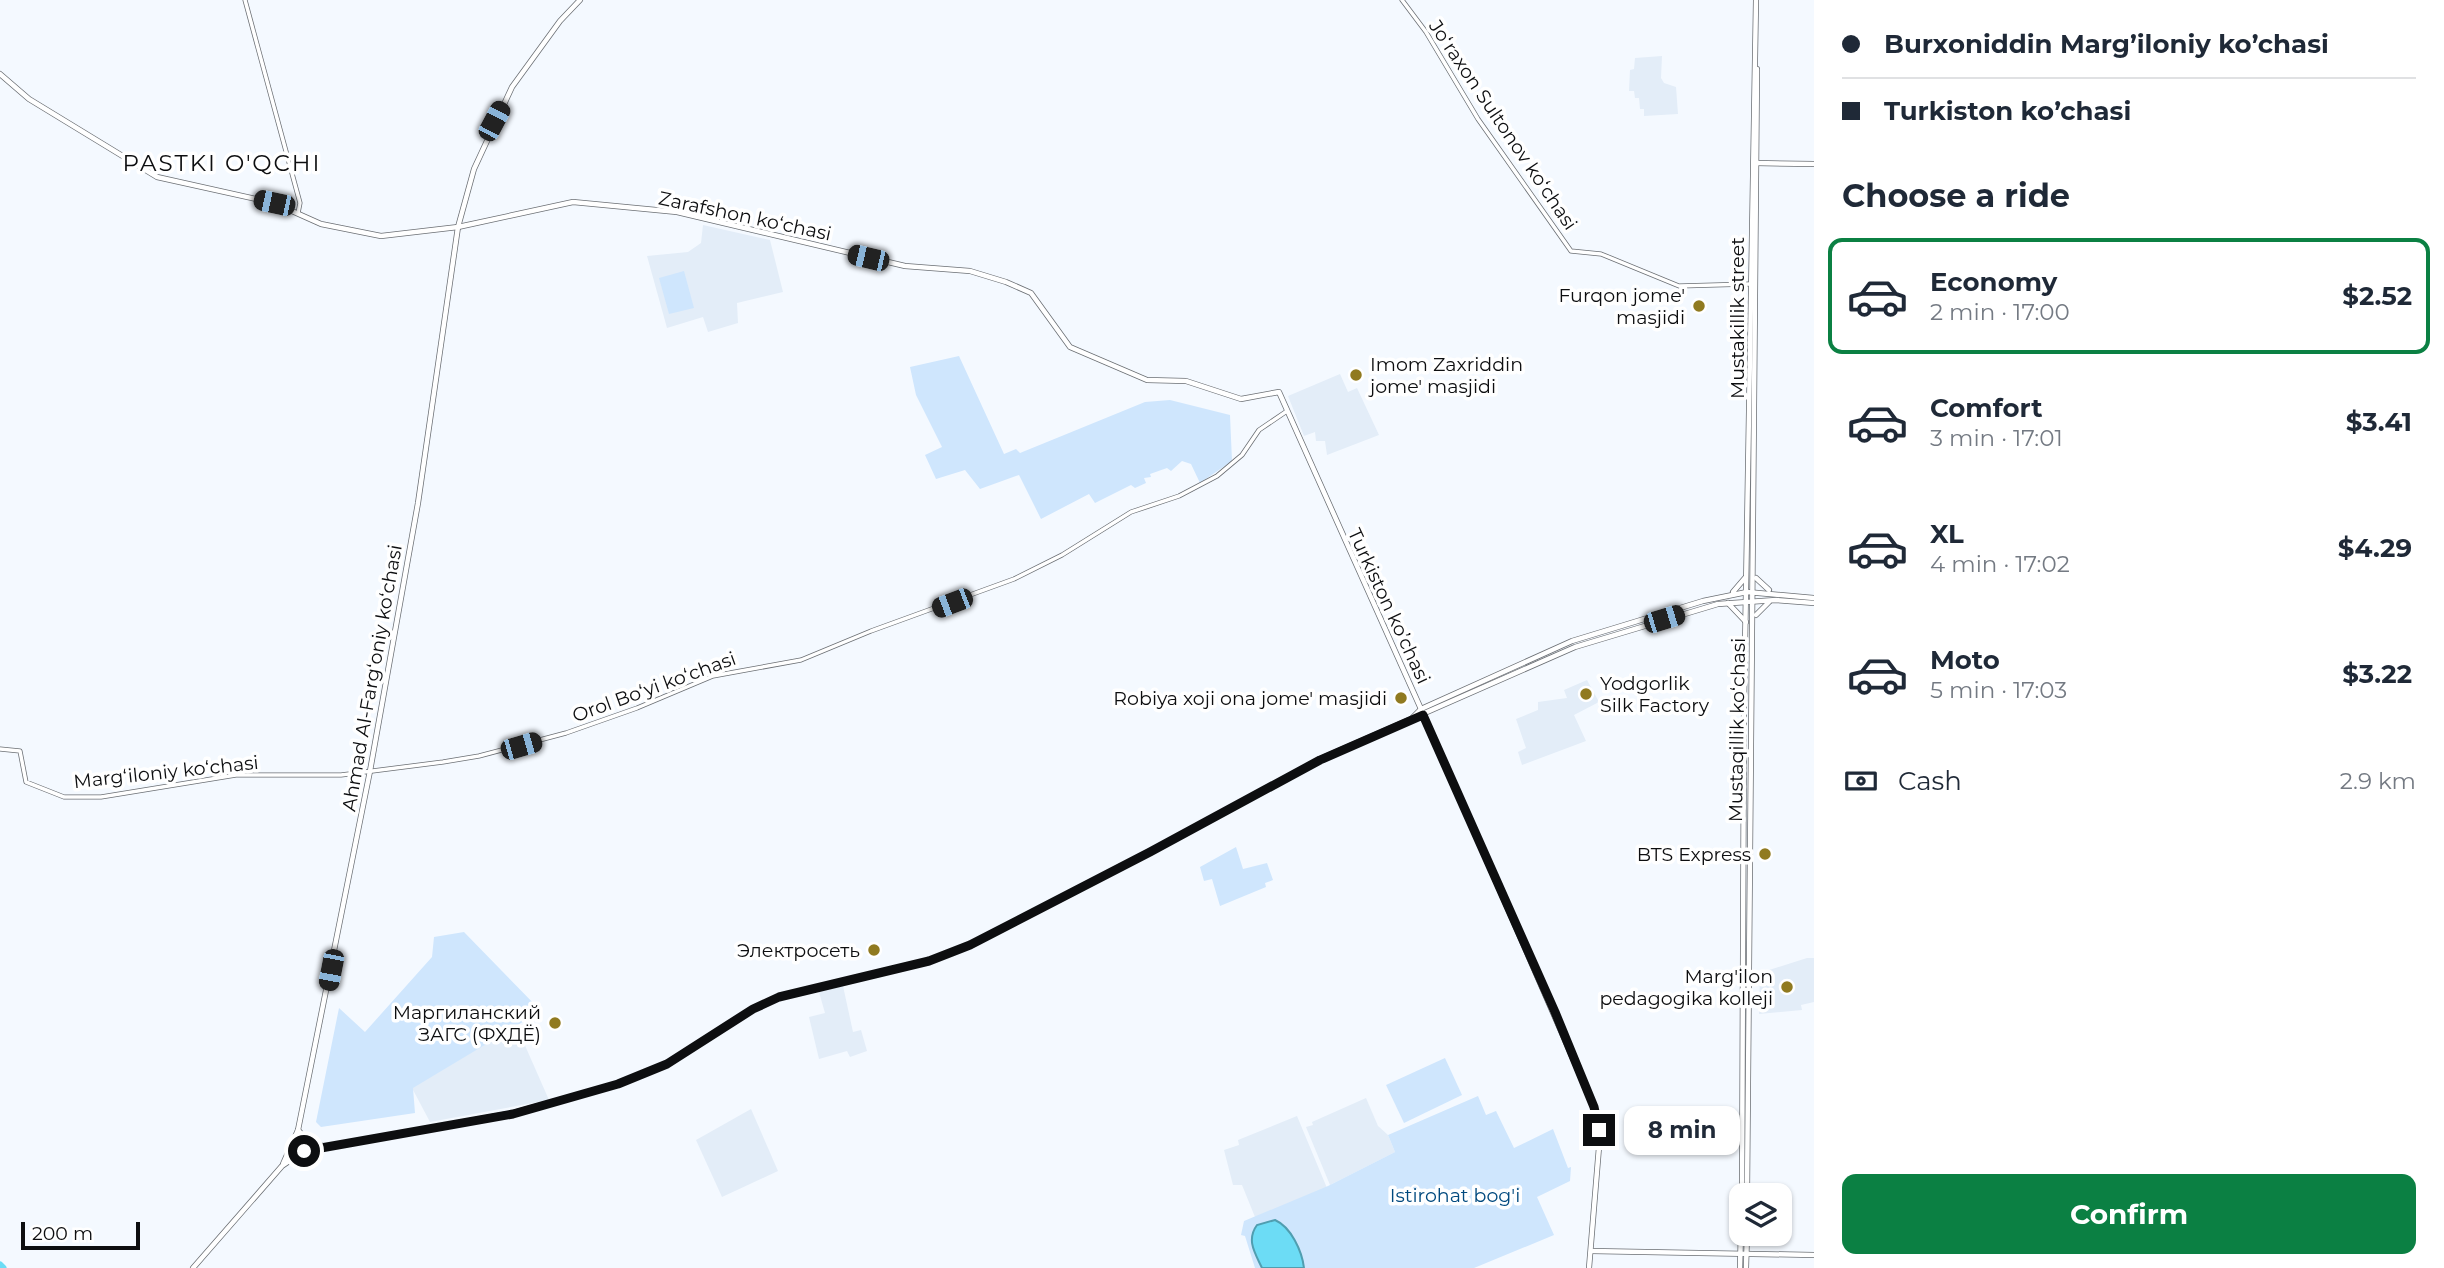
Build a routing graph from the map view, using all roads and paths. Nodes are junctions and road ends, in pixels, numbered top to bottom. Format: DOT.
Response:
graph roads {
  1 [pos="245,0"];
  2 [pos="580,0"];
  3 [pos="1402,0"];
  4 [pos="1756,0"];
  5 [pos="0,74"];
  6 [pos="1755,163"];
  7 [pos="1814,164"];
  8 [pos="298,213"];
  9 [pos="458,227"];
  10 [pos="1750,284"];
  11 [pos="1279,392"];
  12 [pos="1287,411"];
  13 [pos="1747,570"];
  14 [pos="1754,570"];
  15 [pos="1747,592"];
  16 [pos="1755,592"];
  17 [pos="1777,592"];
  18 [pos="1727,595"];
  19 [pos="1814,598"];
  20 [pos="1754,600"];
  21 [pos="1776,600"];
  22 [pos="1747,601"];
  23 [pos="1728,602"];
  24 [pos="1814,603"];
  25 [pos="1754,622"];
  26 [pos="1746,623"];
  27 [pos="1422,712"];
  28 [pos="0,749"];
  29 [pos="427,764"];
  30 [pos="370,771"];
  31 [pos="298,1130"];
  32 [pos="324,1147"];
  33 [pos="304,1151"];
  34 [pos="282,1166"];
  35 [pos="1744,1183"];
  36 [pos="1744,1183"];
  37 [pos="1742,1246"];
  38 [pos="1744,1246"];
  39 [pos="1591,1251"];
  40 [pos="1743,1254"];
  41 [pos="1814,1255"];
  42 [pos="193,1268"];
  43 [pos="1589,1268"];
  44 [pos="1740,1268"];
  45 [pos="1746,1268"];
  1 -- 8 [label="street"];
  2 -- 9 [label="main road, Ahmad Al-Fargʻoniy koʻchasi"];
  3 -- 10 [label="street, Joʻraxon Sultonov koʻchasi"];
  4 -- 6 [label="main road, Mustakillik street"];
  5 -- 8 [label="main road, Zarafshon koʻchasi"];
  6 -- 7 [label="main road"];
  6 -- 10 [label="main road, Mustakillik street"];
  6 -- 14 [label="main road, Mustakillik street"];
  8 -- 9 [label="main road, Zarafshon koʻchasi"];
  9 -- 11 [label="main road, Zarafshon koʻchasi"];
  9 -- 30 [label="main road, Ahmad Al-Fargʻoniy koʻchasi"];
  10 -- 13 [label="main road, Mustakillik street"];
  11 -- 12 [label="main road, Turkiston ko’chasi"];
  12 -- 27 [label="main road, Turkiston ko’chasi"];
  12 -- 29 [label="street, Orol Boʻyi koʻchasi"];
  13 -- 15 [label="main road, Mustakillik street"];
  13 -- 18 [label="main road"];
  14 -- 16 [label="main road, Mustakillik street"];
  14 -- 17 [label="main road"];
  15 -- 16 [label="main road"];
  15 -- 18 [label="main road"];
  15 -- 22 [label="main road, Mustakillik street"];
  16 -- 17 [label="main road"];
  16 -- 20 [label="main road, Mustaqillik koʻchasi"];
  17 -- 19 [label="main road"];
  18 -- 27 [label="main road"];
  20 -- 21 [label="main road"];
  20 -- 22 [label="main road"];
  20 -- 25 [label="main road, Mustaqillik koʻchasi"];
  21 -- 24 [label="main road"];
  21 -- 25 [label="main road"];
  22 -- 23 [label="main road"];
  22 -- 26 [label="main road"];
  23 -- 26 [label="main road"];
  23 -- 27 [label="main road"];
  25 -- 35 [label="main road, Mustaqillik koʻchasi"];
  26 -- 36 [label="main road"];
  27 -- 32 [label="main road"];
  27 -- 39 [label="main road, Turkiston ko’chasi"];
  28 -- 30 [label="street, Margʻiloniy koʻchasi"];
  29 -- 30 [label="street, Margʻiloniy koʻchasi"];
  30 -- 31 [label="main road, Ahmad Al-Fargʻoniy koʻchasi"];
  31 -- 32 [label="main road"];
  31 -- 33 [label="main road"];
  31 -- 34 [label="main road"];
  32 -- 33 [label="main road"];
  33 -- 34 [label="main road"];
  34 -- 42 [label="main road"];
  37 -- 40 [label="main road"];
  38 -- 40 [label="main road"];
  39 -- 40 [label="main road"];
  39 -- 43 [label="main road, Turkiston ko’chasi"];
  40 -- 41 [label="main road"];
  40 -- 44 [label="main road"];
  40 -- 45 [label="main road"];
}
